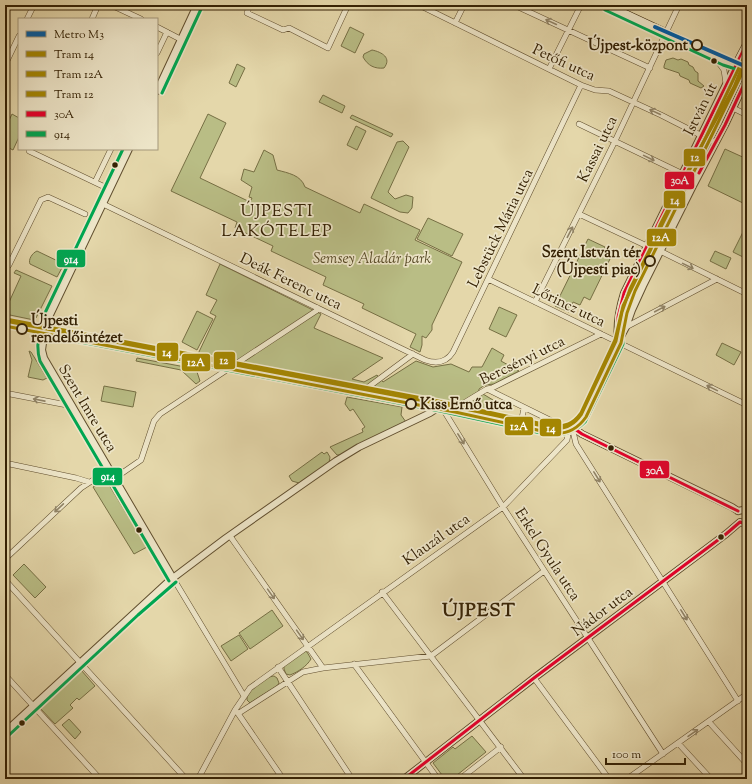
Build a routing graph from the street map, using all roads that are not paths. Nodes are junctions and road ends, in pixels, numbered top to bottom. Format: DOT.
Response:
graph roads {
  1 [pos="34,5"];
  2 [pos="98,5"];
  3 [pos="111,5"];
  4 [pos="197,5"];
  5 [pos="250,5"];
  6 [pos="348,5"];
  7 [pos="419,5"];
  8 [pos="464,5"];
  9 [pos="514,5"];
  10 [pos="581,5"];
  11 [pos="607,5"];
  12 [pos="679,5"];
  13 [pos="28,18"];
  14 [pos="92,18"];
  15 [pos="139,18"];
  16 [pos="455,23"];
  17 [pos="158,28"];
  18 [pos="569,30"];
  19 [pos="167,32"];
  20 [pos="666,33"];
  21 [pos="18,38"];
  22 [pos="182,40"];
  23 [pos="747,43"];
  24 [pos="158,51"];
  25 [pos="713,55"];
  26 [pos="736,64"];
  27 [pos="5,65"];
  28 [pos="650,68"];
  29 [pos="747,68"];
  30 [pos="549,69"];
  31 [pos="747,78"];
  32 [pos="581,85"];
  33 [pos="726,87"];
  34 [pos="158,89"];
  35 [pos="634,102"];
  36 [pos="733,108"];
  37 [pos="747,115"];
  38 [pos="579,124"];
  39 [pos="702,135"];
  40 [pos="615,141"];
  41 [pos="716,143"];
  42 [pos="29,150"];
  43 [pos="111,150"];
  44 [pos="129,150"];
  45 [pos="683,174"];
  46 [pos="95,182"];
  47 [pos="110,189"];
  48 [pos="102,204"];
  49 [pos="85,214"];
  50 [pos="579,214"];
  51 [pos="647,246"];
  52 [pos="660,251"];
  53 [pos="5,270"];
  54 [pos="488,279"];
  55 [pos="717,279"];
  56 [pos="747,294"];
  57 [pos="535,302"];
  58 [pos="318,308"];
  59 [pos="5,323"];
  60 [pos="626,327"];
  61 [pos="45,330"];
  62 [pos="601,334"];
  63 [pos="618,342"];
  64 [pos="413,354"];
  65 [pos="425,360"];
  66 [pos="233,366"];
  67 [pos="487,389"];
  68 [pos="363,391"];
  69 [pos="5,393"];
  70 [pos="747,405"];
  71 [pos="72,406"];
  72 [pos="441,406"];
  73 [pos="454,408"];
  74 [pos="524,408"];
  75 [pos="520,422"];
  76 [pos="558,424"];
  77 [pos="571,428"];
  78 [pos="567,440"];
  79 [pos="576,444"];
  80 [pos="5,463"];
  81 [pos="110,469"];
  82 [pos="115,478"];
  83 [pos="89,482"];
  84 [pos="503,507"];
  85 [pos="746,510"];
  86 [pos="738,511"];
  87 [pos="745,522"];
  88 [pos="230,536"];
  89 [pos="5,559"];
  90 [pos="544,571"];
  91 [pos="173,578"];
  92 [pos="5,580"];
  93 [pos="663,582"];
  94 [pos="382,592"];
  95 [pos="588,638"];
  96 [pos="308,646"];
  97 [pos="431,656"];
  98 [pos="79,662"];
  99 [pos="354,664"];
  100 [pos="278,667"];
  101 [pos="323,668"];
  102 [pos="5,675"];
  103 [pos="534,678"];
  104 [pos="288,681"];
  105 [pos="747,694"];
  106 [pos="244,696"];
  107 [pos="738,701"];
  108 [pos="33,706"];
  109 [pos="237,712"];
  110 [pos="480,720"];
  111 [pos="708,722"];
  112 [pos="5,732"];
  113 [pos="678,743"];
  114 [pos="501,747"];
  115 [pos="663,754"];
  116 [pos="426,762"];
  117 [pos="747,764"];
  118 [pos="5,776"];
  119 [pos="8,779"];
  120 [pos="100,779"];
  121 [pos="186,779"];
  122 [pos="198,779"];
  123 [pos="283,779"];
  124 [pos="352,779"];
  125 [pos="404,779"];
  126 [pos="438,779"];
  127 [pos="460,779"];
  128 [pos="524,779"];
  129 [pos="609,779"];
  130 [pos="627,779"];
  131 [pos="711,779"];
  1 -- 13 [label="street"];
  2 -- 14 [label="street"];
  3 -- 15 [label="street"];
  4 -- 22 [label="street"];
  5 -- 6 [label="street"];
  7 -- 16 [label="street, Petőfi utca"];
  8 -- 16 [label="street"];
  18 -- 9 [label="street, one-way"];
  10 -- 18 [label="street"];
  11 -- 20 [label="main road"];
  12 -- 20 [label="street, Kassai utca"];
  16 -- 30 [label="street, Petőfi utca"];
  17 -- 19 [label="street"];
  18 -- 28 [label="street"];
  18 -- 30 [label="street"];
  19 -- 22 [label="street"];
  19 -- 24 [label="street"];
  20 -- 25 [label="main road"];
  20 -- 28 [label="street, Kassai utca"];
  21 -- 27 [label="street"];
  22 -- 34 [label="street"];
  23 -- 26 [label="main road, István út"];
  25 -- 26 [label="main road"];
  25 -- 33 [label="street"];
  26 -- 29 [label="main road"];
  26 -- 33 [label="street, István út"];
  28 -- 35 [label="street, Kassai utca"];
  30 -- 32 [label="street, Petőfi utca"];
  31 -- 36 [label="street, István út"];
  32 -- 35 [label="street, Petőfi utca"];
  32 -- 54 [label="street, Lebstück Mária utca"];
  33 -- 39 [label="street, István út"];
  39 -- 35 [label="street, Petőfi utca, one-way"];
  35 -- 40 [label="street, Kassai utca"];
  36 -- 37 [label="street"];
  36 -- 41 [label="street, István út"];
  38 -- 40 [label="street"];
  39 -- 41 [label="street, Petőfi utca"];
  39 -- 45 [label="street, István út"];
  40 -- 45 [label="street, one-way"];
  40 -- 50 [label="street, Kassai utca"];
  41 -- 52 [label="street, István út"];
  42 -- 46 [label="street"];
  43 -- 46 [label="street"];
  44 -- 47 [label="street, Szent Imre utca"];
  45 -- 51 [label="street, István út"];
  46 -- 47 [label="street"];
  47 -- 48 [label="street, Szent Imre utca"];
  48 -- 58 [label="street, Deák Ferenc utca"];
  48 -- 61 [label="street, Szent Imre utca"];
  49 -- 53 [label="street"];
  50 -- 51 [label="street"];
  57 -- 50 [label="street, Kassai utca, one-way"];
  51 -- 63 [label="street, István út"];
  52 -- 55 [label="street, one-way"];
  52 -- 60 [label="street, István út"];
  54 -- 57 [label="street, Lőrincz utca"];
  54 -- 65 [label="street, Lebstück Mária utca"];
  55 -- 56 [label="street"];
  60 -- 55 [label="street, one-way"];
  57 -- 62 [label="street, Lőrincz utca"];
  58 -- 64 [label="street, Deák Ferenc utca"];
  58 -- 66 [label="street"];
  59 -- 61 [label="street"];
  60 -- 63 [label="street, István út"];
  61 -- 66 [label="street"];
  61 -- 71 [label="street, Szent Imre utca"];
  62 -- 63 [label="street, Lőrincz utca"];
  62 -- 67 [label="street, Bercsényi utca"];
  70 -- 63 [label="street, Lőrincz utca, one-way"];
  63 -- 77 [label="street, István út"];
  64 -- 65 [label="street, Deák Ferenc utca"];
  64 -- 68 [label="street"];
  66 -- 68 [label="street"];
  66 -- 82 [label="street"];
  67 -- 73 [label="street, Bercsényi utca"];
  67 -- 74 [label="street"];
  68 -- 72 [label="street"];
  71 -- 69 [label="street, one-way"];
  71 -- 81 [label="street, Szent Imre utca"];
  72 -- 73 [label="street"];
  72 -- 84 [label="street, Erkel Gyula utca, one-way"];
  72 -- 88 [label="street"];
  73 -- 75 [label="street"];
  74 -- 75 [label="street"];
  74 -- 76 [label="street"];
  75 -- 77 [label="street"];
  77 -- 78 [label="street"];
  77 -- 79 [label="street"];
  77 -- 86 [label="street"];
  78 -- 79 [label="street"];
  78 -- 84 [label="street, Klauzál utca"];
  79 -- 93 [label="street, one-way"];
  80 -- 83 [label="street"];
  81 -- 82 [label="street, Szent Imre utca"];
  81 -- 83 [label="street"];
  82 -- 91 [label="street, Szent Imre utca"];
  83 -- 89 [label="street, one-way"];
  84 -- 90 [label="street, Erkel Gyula utca"];
  84 -- 94 [label="street, Klauzál utca"];
  85 -- 86 [label="street"];
  86 -- 87 [label="street, Nádor utca"];
  87 -- 93 [label="street, Nádor utca"];
  88 -- 91 [label="street"];
  88 -- 96 [label="street, one-way"];
  90 -- 95 [label="street, Erkel Gyula utca"];
  90 -- 97 [label="street"];
  91 -- 98 [label="street"];
  91 -- 106 [label="street"];
  92 -- 98 [label="street"];
  93 -- 95 [label="street, Nádor utca"];
  93 -- 107 [label="street, one-way"];
  94 -- 96 [label="street, Klauzál utca"];
  94 -- 97 [label="street"];
  95 -- 103 [label="street, Nádor utca"];
  95 -- 115 [label="street, Erkel Gyula utca"];
  96 -- 100 [label="street, Klauzál utca"];
  96 -- 101 [label="street"];
  97 -- 99 [label="street"];
  97 -- 110 [label="street"];
  98 -- 108 [label="street"];
  98 -- 121 [label="street"];
  99 -- 101 [label="street"];
  99 -- 116 [label="street"];
  100 -- 104 [label="street"];
  100 -- 106 [label="street, Klauzál utca"];
  101 -- 104 [label="street"];
  102 -- 108 [label="street"];
  103 -- 110 [label="street, Nádor utca"];
  103 -- 129 [label="street"];
  104 -- 109 [label="street"];
  104 -- 124 [label="street"];
  105 -- 107 [label="street"];
  106 -- 109 [label="street, Klauzál utca"];
  107 -- 111 [label="street"];
  108 -- 112 [label="street"];
  108 -- 120 [label="street"];
  109 -- 122 [label="street, Klauzál utca"];
  109 -- 123 [label="street"];
  110 -- 114 [label="street"];
  110 -- 116 [label="street, Nádor utca"];
  113 -- 111 [label="street, one-way"];
  111 -- 117 [label="street"];
  113 -- 115 [label="street"];
  113 -- 131 [label="street"];
  114 -- 127 [label="street"];
  114 -- 128 [label="street"];
  115 -- 130 [label="street"];
  116 -- 125 [label="street"];
  116 -- 126 [label="street"];
  118 -- 119 [label="street"];
}
